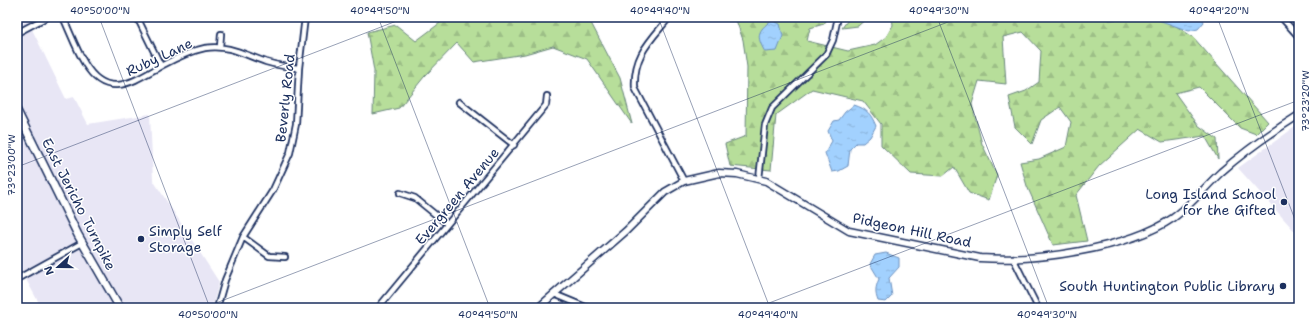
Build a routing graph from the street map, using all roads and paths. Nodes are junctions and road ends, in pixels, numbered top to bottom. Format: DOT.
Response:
graph roads {
  1 [pos="47,17"];
  2 [pos="63,17"];
  3 [pos="137,17"];
  4 [pos="305,17"];
  5 [pos="838,17"];
  6 [pos="1281,17"];
  7 [pos="668,19"];
  8 [pos="17,33"];
  9 [pos="221,34"];
  10 [pos="1299,37"];
  11 [pos="220,47"];
  12 [pos="161,66"];
  13 [pos="298,68"];
  14 [pos="546,96"];
  15 [pos="459,102"];
  16 [pos="17,111"];
  17 [pos="1299,115"];
  18 [pos="514,145"];
  19 [pos="760,179"];
  20 [pos="684,181"];
  21 [pos="400,193"];
  22 [pos="447,224"];
  23 [pos="243,237"];
  24 [pos="82,243"];
  25 [pos="285,257"];
  26 [pos="1013,258"];
  27 [pos="17,279"];
  28 [pos="554,294"];
  29 [pos="120,308"];
  30 [pos="217,308"];
  31 [pos="378,308"];
  32 [pos="538,308"];
  33 [pos="588,308"];
  34 [pos="1038,308"];
  1 -- 8 [label="street"];
  2 -- 12 [label="street, Ruby Lane"];
  3 -- 12 [label="street"];
  4 -- 13 [label="street, Beverly Road"];
  5 -- 19 [label="street"];
  6 -- 10 [label="street"];
  7 -- 20 [label="street"];
  9 -- 11 [label="street"];
  11 -- 12 [label="street, Ruby Lane"];
  11 -- 13 [label="street, Ruby Lane"];
  13 -- 23 [label="street, Beverly Road"];
  14 -- 18 [label="street, Evergreen Avenue"];
  15 -- 18 [label="street"];
  16 -- 24 [label="main road, East Jericho Turnpike"];
  17 -- 26 [label="street, Pidgeon Hill Road"];
  18 -- 22 [label="street, Evergreen Avenue"];
  19 -- 20 [label="street, Pidgeon Hill Road"];
  19 -- 26 [label="street, Pidgeon Hill Road"];
  20 -- 28 [label="street, Pidgeon Hill Road"];
  21 -- 22 [label="street"];
  22 -- 31 [label="street, Evergreen Avenue"];
  23 -- 25 [label="street"];
  23 -- 30 [label="street, Beverly Road"];
  24 -- 27 [label="street"];
  24 -- 29 [label="main road, East Jericho Turnpike"];
  26 -- 34 [label="street"];
  28 -- 32 [label="street, Pidgeon Hill Road"];
  28 -- 33 [label="street"];
}
